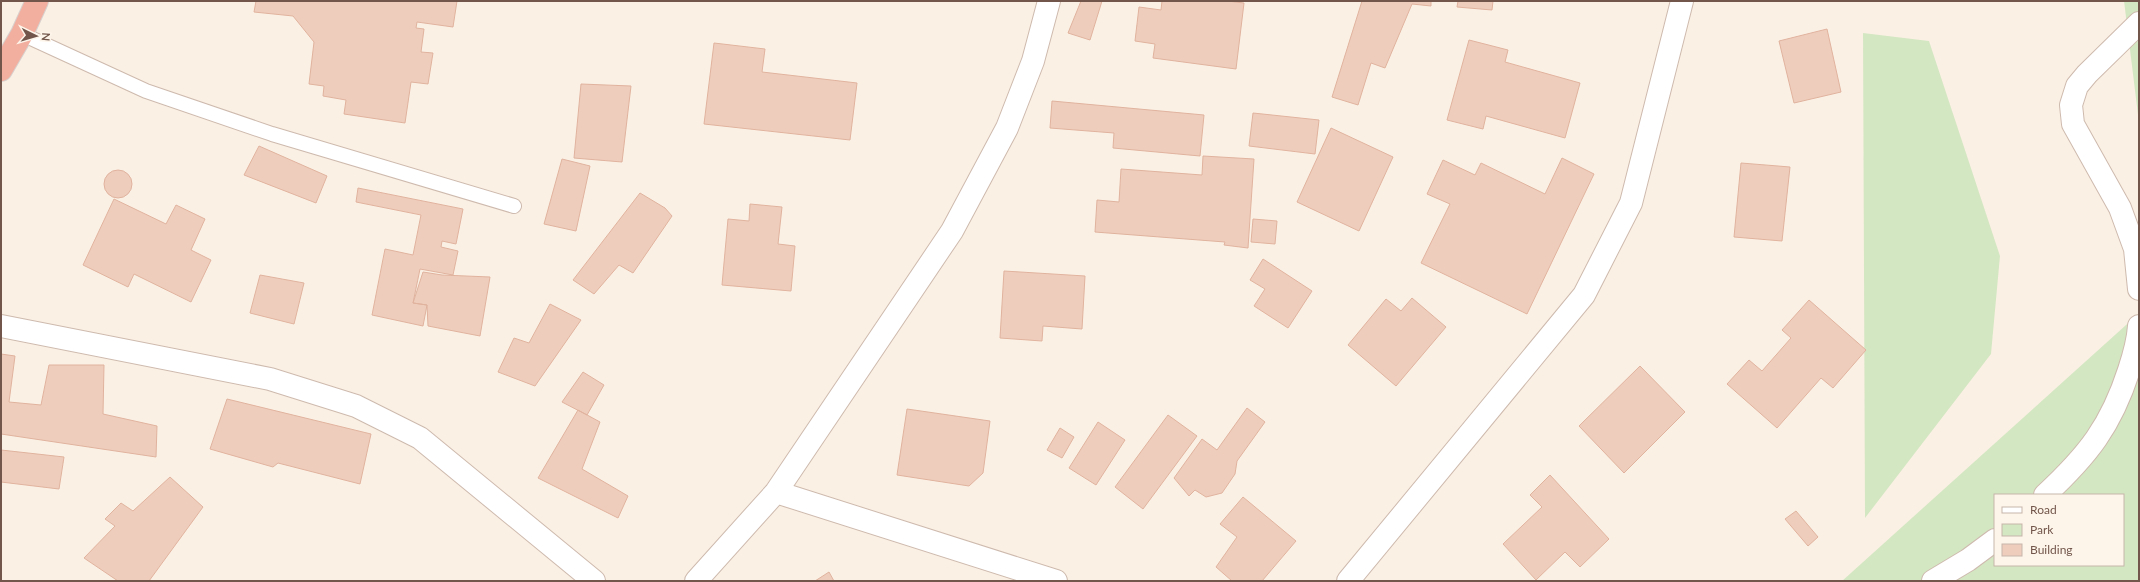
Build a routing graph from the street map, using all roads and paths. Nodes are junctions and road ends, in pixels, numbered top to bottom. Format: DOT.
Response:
graph roads {
  1 [pos="37,1"];
  2 [pos="1049,1"];
  3 [pos="1682,1"];
  4 [pos="2139,23"];
  5 [pos="22,34"];
  6 [pos="1,70"];
  7 [pos="514,206"];
  8 [pos="2139,289"];
  9 [pos="1,326"];
  10 [pos="2139,326"];
  11 [pos="776,492"];
  12 [pos="2046,494"];
  13 [pos="1994,541"];
  14 [pos="594,581"];
  15 [pos="696,581"];
  16 [pos="1056,581"];
  17 [pos="1348,581"];
  18 [pos="1933,581"];
  1 -- 5 [label="highway"];
  2 -- 11 [label="street"];
  3 -- 17 [label="street"];
  4 -- 8 [label="street"];
  5 -- 6 [label="highway"];
  5 -- 7 [label="lane"];
  9 -- 14 [label="street"];
  10 -- 12 [label="street"];
  11 -- 15 [label="street"];
  11 -- 16 [label="street"];
  13 -- 18 [label="street"];
}
